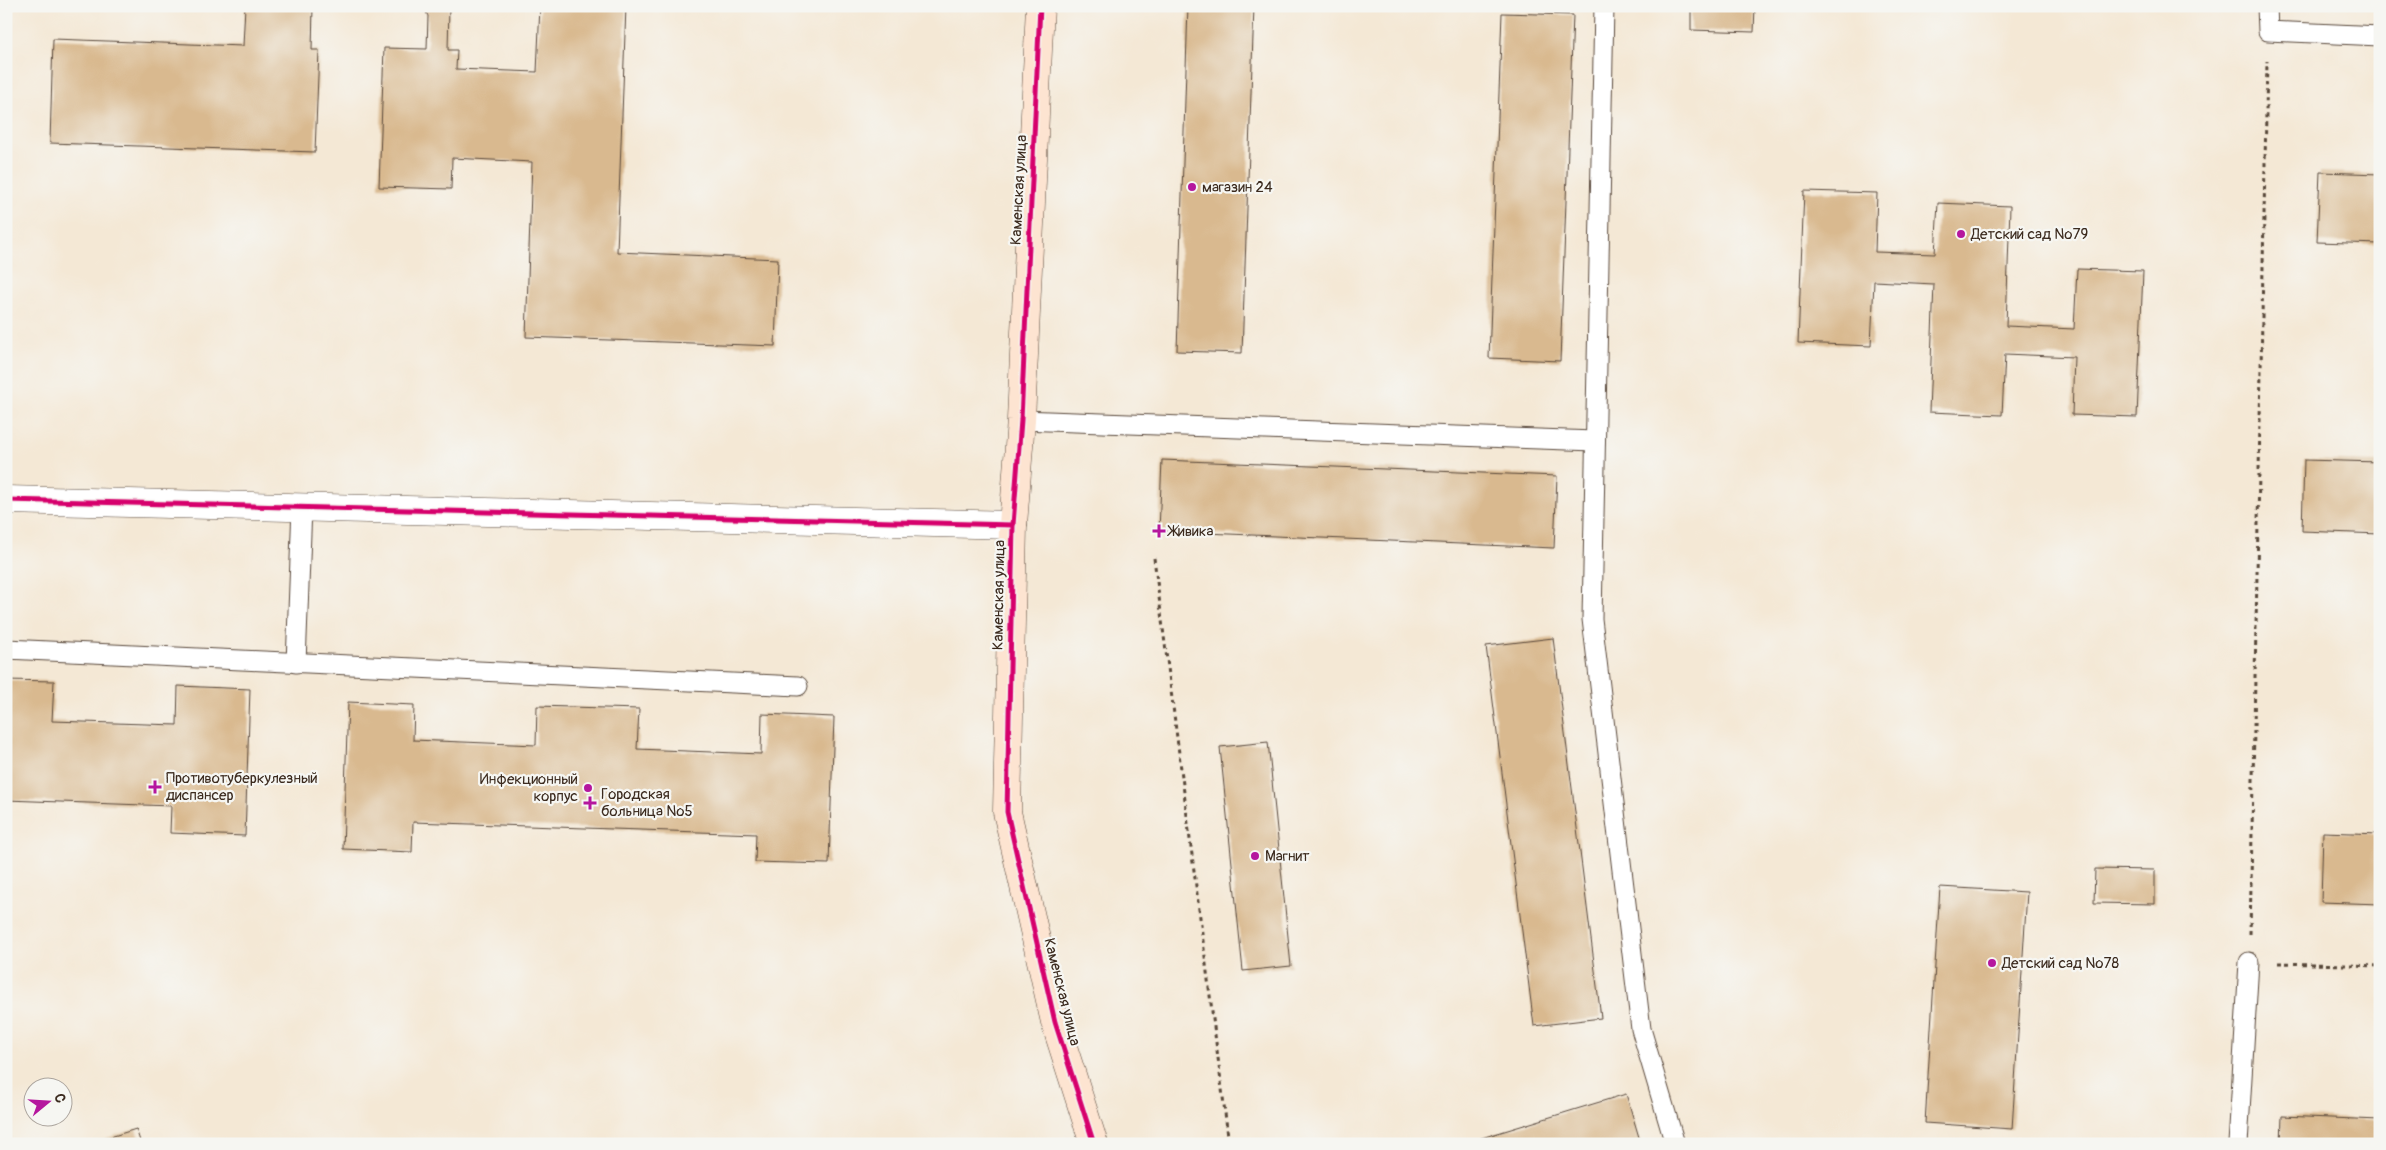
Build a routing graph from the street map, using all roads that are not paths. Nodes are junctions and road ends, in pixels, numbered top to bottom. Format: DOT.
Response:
graph roads {
  1 [pos="1040,6"];
  2 [pos="1604,6"];
  3 [pos="2267,6"];
  4 [pos="2380,36"];
  5 [pos="1021,420"];
  6 [pos="1595,441"];
  7 [pos="6,500"];
  8 [pos="302,507"];
  9 [pos="1013,525"];
  10 [pos="6,649"];
  11 [pos="296,663"];
  12 [pos="798,686"];
  13 [pos="2249,962"];
  14 [pos="1094,1144"];
  15 [pos="1675,1144"];
  16 [pos="2238,1144"];
  1 -- 5 [label="street, Каменская улица"];
  2 -- 6 [label="lane"];
  3 -- 4 [label="lane"];
  5 -- 6 [label="lane"];
  5 -- 9 [label="street, Каменская улица"];
  6 -- 15 [label="lane"];
  7 -- 8 [label="street"];
  8 -- 9 [label="street"];
  8 -- 11 [label="lane"];
  9 -- 14 [label="street, Каменская улица"];
  10 -- 11 [label="lane"];
  11 -- 12 [label="lane"];
  13 -- 16 [label="lane"];
}
